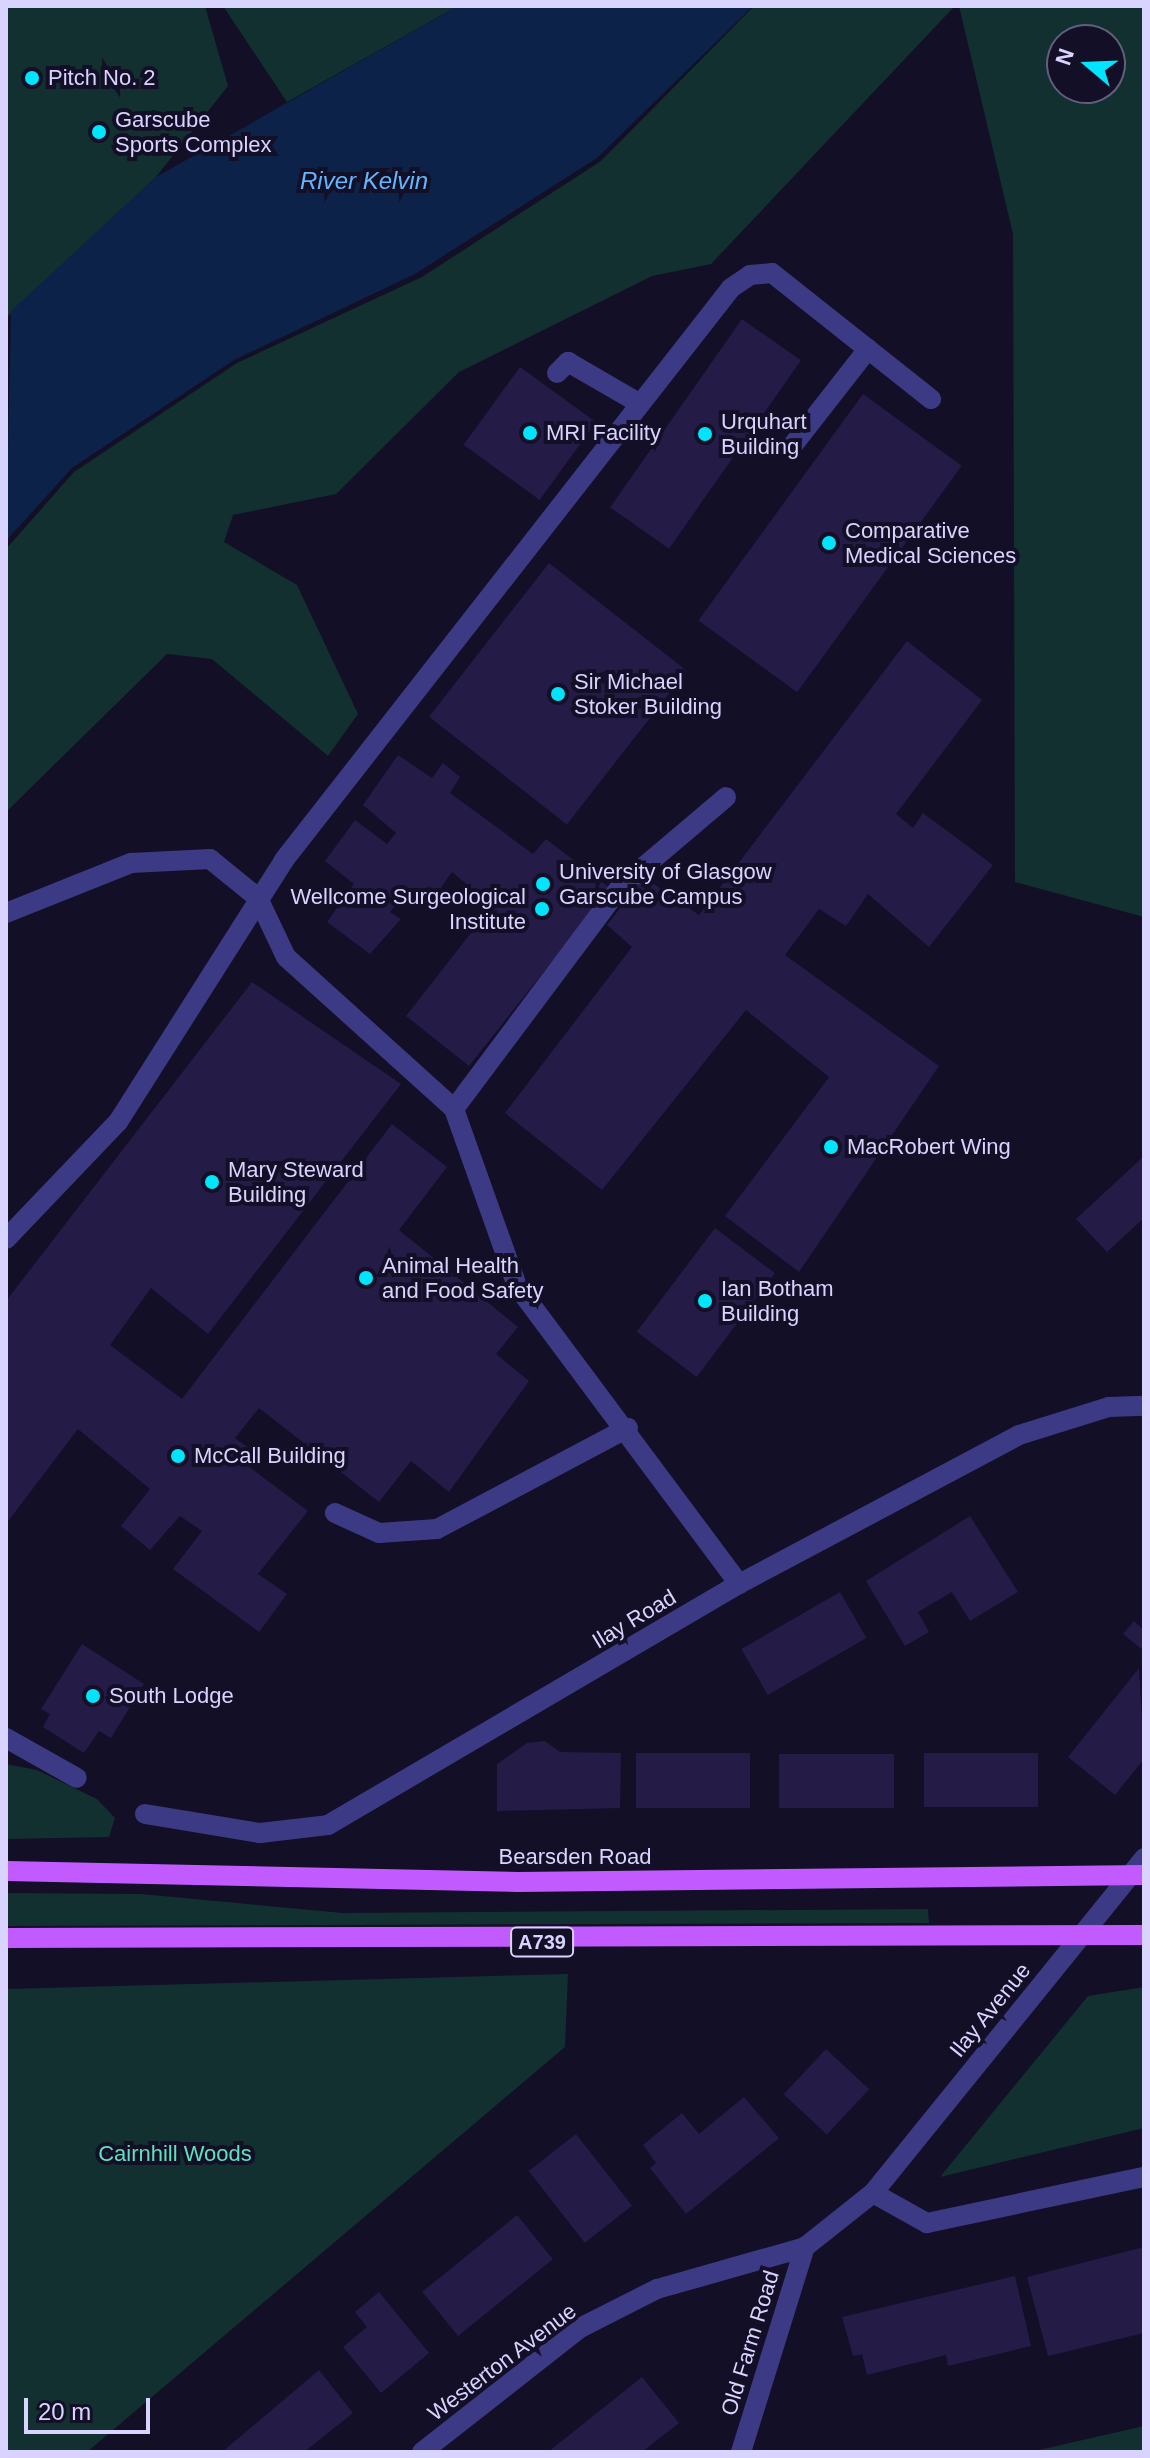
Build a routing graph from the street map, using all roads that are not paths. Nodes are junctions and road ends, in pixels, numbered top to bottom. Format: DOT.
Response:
graph roads {
  1 [pos="868,349"];
  2 [pos="557,373"];
  3 [pos="931,399"];
  4 [pos="637,402"];
  5 [pos="793,445"];
  6 [pos="726,797"];
  7 [pos="258,898"];
  8 [pos="6,913"];
  9 [pos="454,1109"];
  10 [pos="6,1239"];
  11 [pos="1144,1406"];
  12 [pos="628,1428"];
  13 [pos="335,1513"];
  14 [pos="739,1584"];
  15 [pos="6,1738"];
  16 [pos="77,1778"];
  17 [pos="145,1814"];
  18 [pos="1144,1858"];
  19 [pos="6,1871"];
  20 [pos="1137,1876"];
  21 [pos="1144,1935"];
  22 [pos="6,1938"];
  23 [pos="1078,1940"];
  24 [pos="1144,2177"];
  25 [pos="873,2193"];
  26 [pos="805,2247"];
  27 [pos="422,2452"];
  28 [pos="741,2452"];
  1 -- 3 [label="street"];
  1 -- 4 [label="street"];
  1 -- 5 [label="street"];
  2 -- 4 [label="street"];
  4 -- 7 [label="street"];
  6 -- 9 [label="street"];
  7 -- 8 [label="street"];
  7 -- 9 [label="street"];
  7 -- 10 [label="street"];
  9 -- 12 [label="street"];
  11 -- 14 [label="street, Ilay Road"];
  12 -- 13 [label="street"];
  12 -- 14 [label="street"];
  14 -- 17 [label="street, Ilay Road"];
  15 -- 16 [label="street"];
  18 -- 20 [label="street, Ilay Avenue"];
  19 -- 20 [label="main road, Bearsden Road"];
  20 -- 23 [label="street, Ilay Avenue"];
  21 -- 23 [label="main road, A739"];
  22 -- 23 [label="main road, A739"];
  23 -- 25 [label="street, Ilay Avenue"];
  24 -- 25 [label="street"];
  25 -- 26 [label="street, Westerton Avenue"];
  26 -- 27 [label="street, Westerton Avenue"];
  26 -- 28 [label="street, Old Farm Road"];
}
